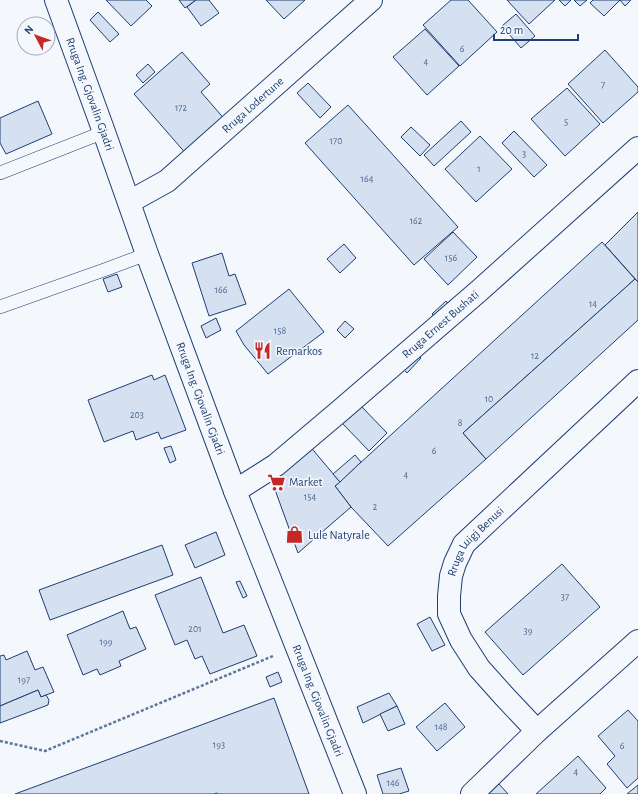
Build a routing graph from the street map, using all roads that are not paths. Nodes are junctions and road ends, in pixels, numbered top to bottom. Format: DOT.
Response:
graph roads {
  1 [pos="56,0"];
  2 [pos="371,0"];
  3 [pos="104,132"];
  4 [pos="638,148"];
  5 [pos="0,173"];
  6 [pos="129,202"];
  7 [pos="147,254"];
  8 [pos="0,307"];
  9 [pos="638,381"];
  10 [pos="235,491"];
  11 [pos="638,641"];
  12 [pos="538,730"];
  13 [pos="355,794"];
  14 [pos="472,794"];
  1 -- 3 [label="street, Rruga Ing. Gjovalin Gjadri"];
  2 -- 6 [label="street, Rruga Lodertune"];
  3 -- 5 [label="lane"];
  3 -- 6 [label="street, Rruga Ing. Gjovalin Gjadri"];
  4 -- 10 [label="street, Rruga Ernest Bushati"];
  6 -- 7 [label="street, Rruga Ing. Gjovalin Gjadri"];
  7 -- 8 [label="lane"];
  7 -- 10 [label="street, Rruga Ing. Gjovalin Gjadri"];
  9 -- 12 [label="street, Rruga Luigj Benusi"];
  10 -- 13 [label="street, Rruga Ing. Gjovalin Gjadri"];
  11 -- 12 [label="street"];
  12 -- 14 [label="street"];
}
